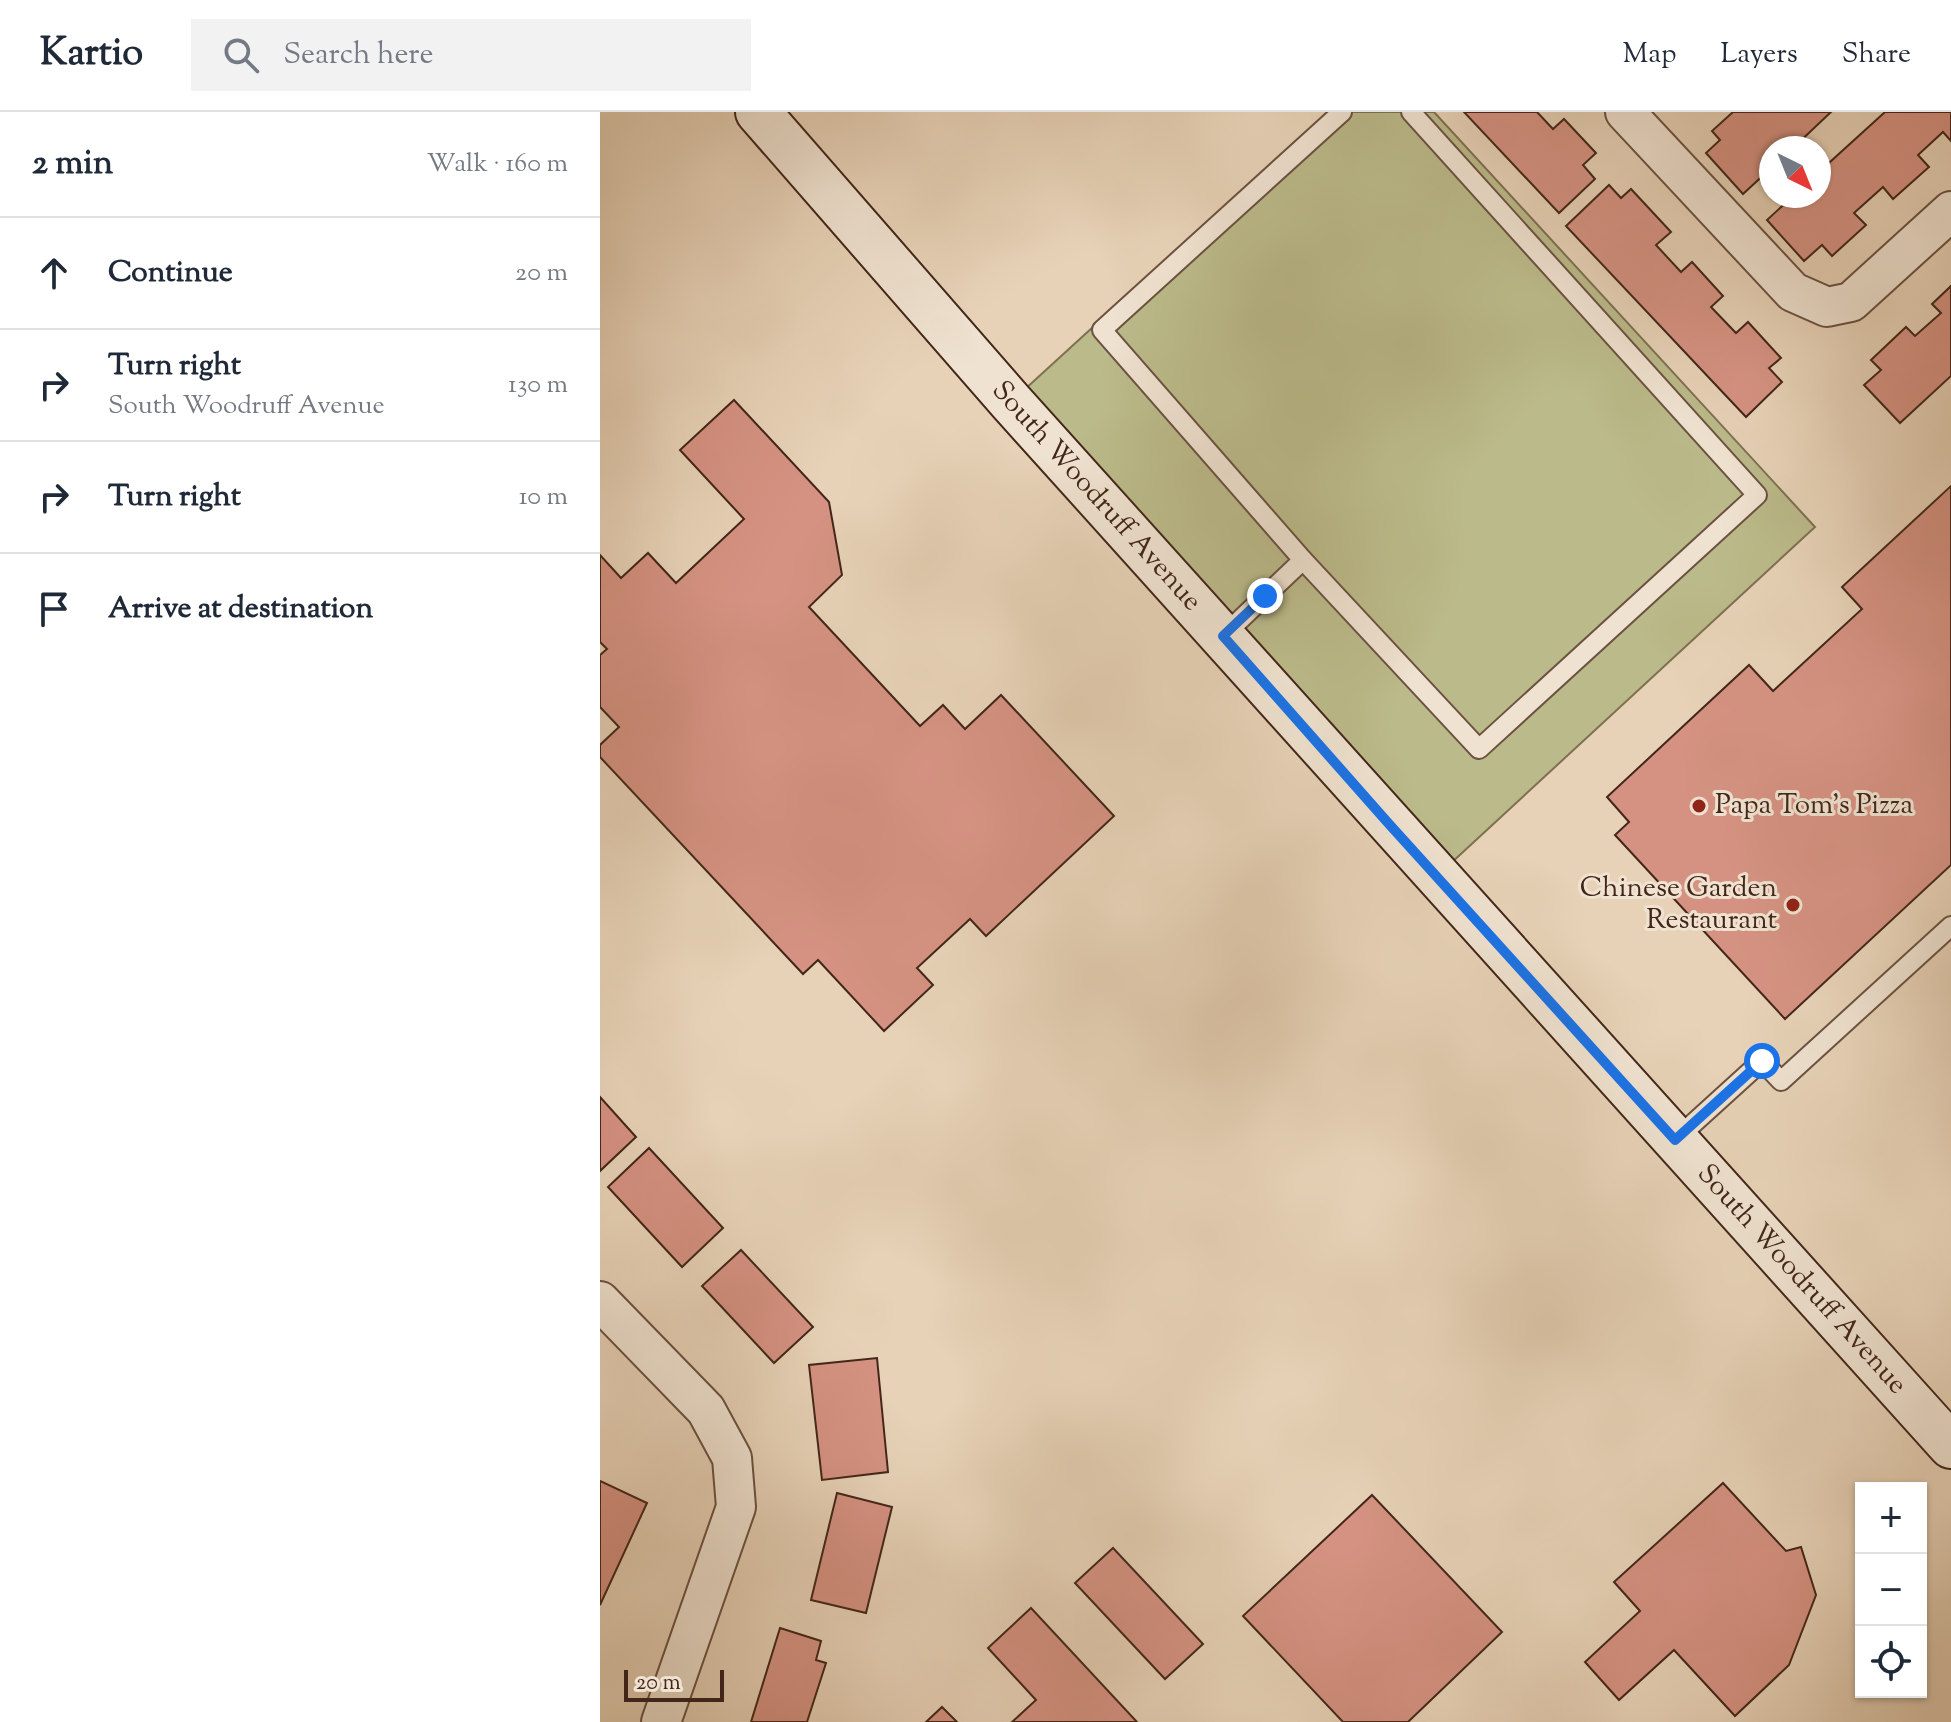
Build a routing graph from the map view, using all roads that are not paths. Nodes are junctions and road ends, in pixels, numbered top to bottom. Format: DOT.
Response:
graph roads {
  1 [pos="758,112"];
  2 [pos="1342,112"];
  3 [pos="1411,112"];
  4 [pos="1641,117"];
  5 [pos="1320,119"];
  6 [pos="1951,211"];
  7 [pos="1303,560"];
  8 [pos="1223,636"];
  9 [pos="1951,926"];
  10 [pos="1675,1140"];
  11 [pos="600,1301"];
  12 [pos="1951,1446"];
  13 [pos="661,1722"];
  1 -- 8 [label="main road, South Woodruff Avenue"];
  2 -- 5 [label="lane"];
  3 -- 7 [label="lane"];
  4 -- 6 [label="street"];
  5 -- 7 [label="lane"];
  7 -- 8 [label="lane"];
  8 -- 10 [label="main road, South Woodruff Avenue"];
  9 -- 10 [label="lane"];
  10 -- 12 [label="main road, South Woodruff Avenue"];
  11 -- 13 [label="street"];
}
